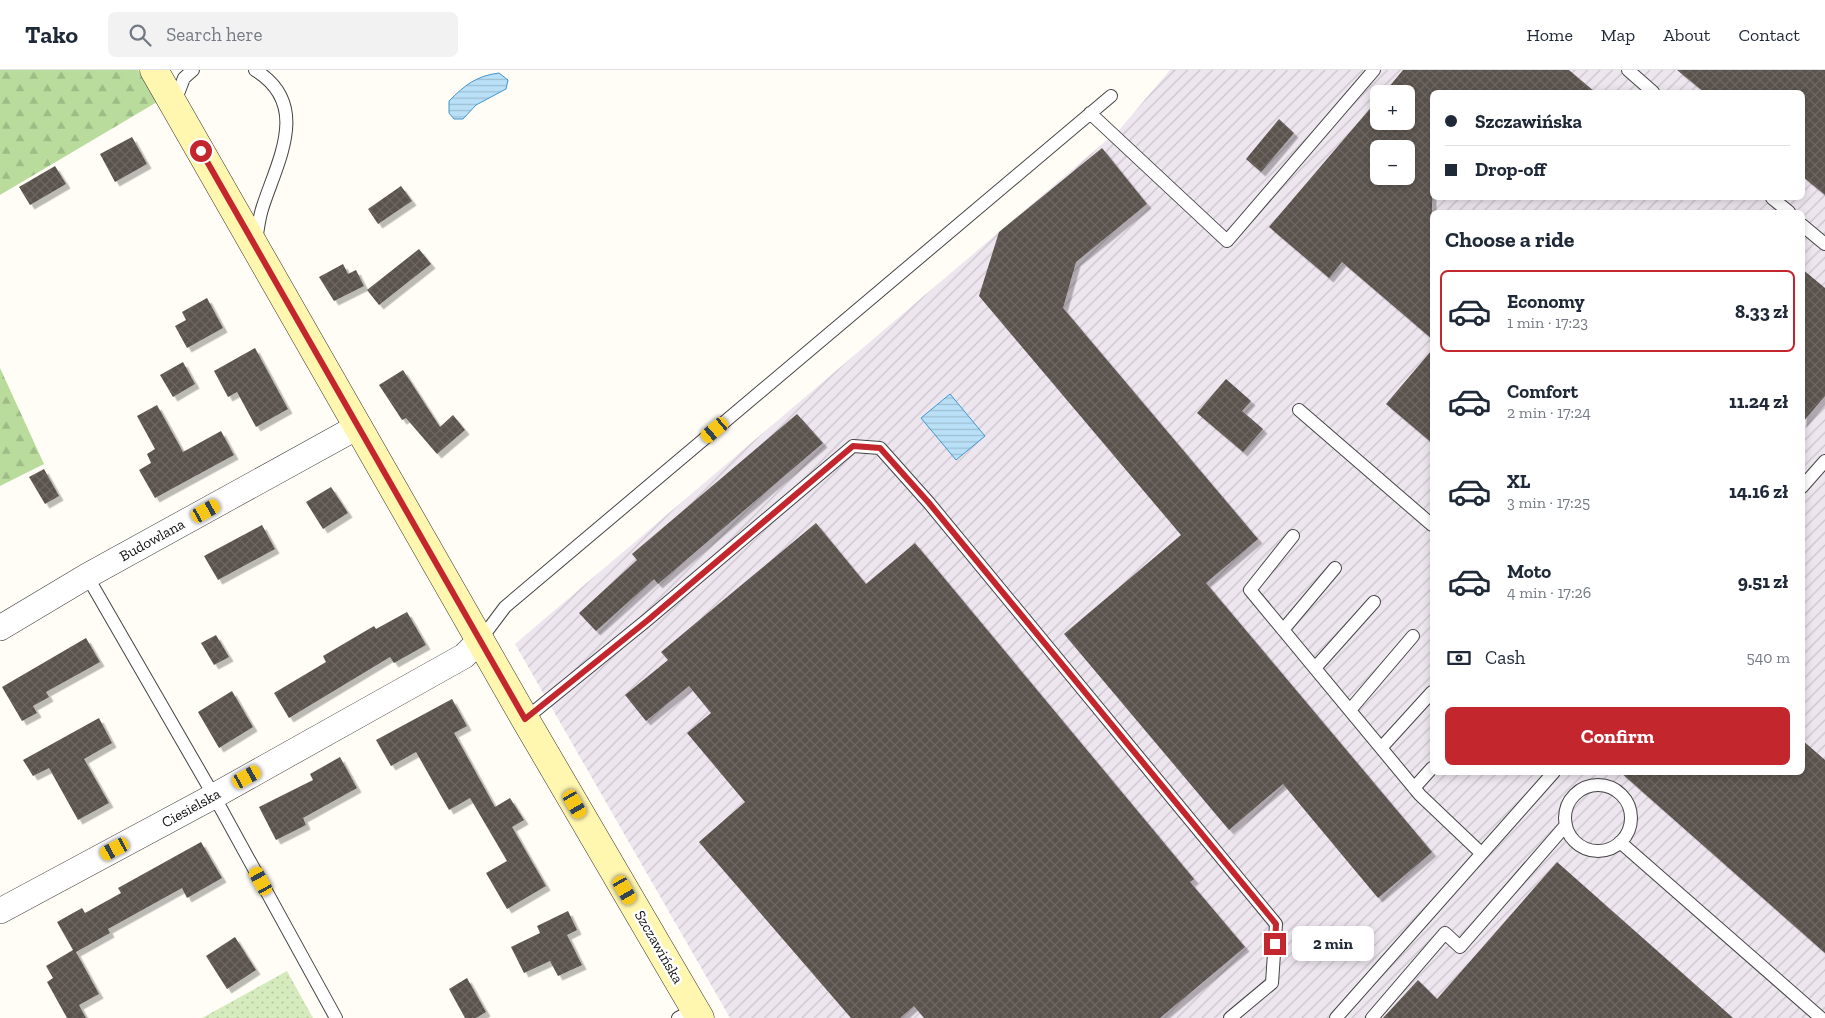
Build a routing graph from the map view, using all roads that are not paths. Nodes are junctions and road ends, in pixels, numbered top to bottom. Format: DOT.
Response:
graph roads {
  1 [pos="154,70"];
  2 [pos="193,70"];
  3 [pos="255,70"];
  4 [pos="1374,70"];
  5 [pos="1628,70"];
  6 [pos="1651,90"];
  7 [pos="1111,96"];
  8 [pos="174,104"];
  9 [pos="1090,113"];
  10 [pos="1774,200"];
  11 [pos="1787,210"];
  12 [pos="1805,227"];
  13 [pos="1825,244"];
  14 [pos="255,245"];
  15 [pos="1299,410"];
  16 [pos="359,426"];
  17 [pos="1823,467"];
  18 [pos="1805,484"];
  19 [pos="1430,523"];
  20 [pos="1293,536"];
  21 [pos="1335,568"];
  22 [pos="87,576"];
  23 [pos="1374,602"];
  24 [pos="0,628"];
  25 [pos="1283,630"];
  26 [pos="1412,636"];
  27 [pos="481,639"];
  28 [pos="1314,668"];
  29 [pos="1430,694"];
  30 [pos="1350,710"];
  31 [pos="525,719"];
  32 [pos="1381,748"];
  33 [pos="1430,770"];
  34 [pos="1551,775"];
  35 [pos="1414,788"];
  36 [pos="214,796"];
  37 [pos="1566,825"];
  38 [pos="1620,842"];
  39 [pos="1481,853"];
  40 [pos="0,911"];
  41 [pos="691,1015"];
  42 [pos="336,1018"];
  43 [pos="1230,1018"];
  44 [pos="1336,1018"];
  45 [pos="1372,1018"];
  46 [pos="1821,1018"];
  1 -- 8 [label="street, Szczawińska"];
  2 -- 8 [label="lane"];
  3 -- 14 [label="lane"];
  4 -- 9 [label="lane"];
  5 -- 6 [label="lane"];
  7 -- 9 [label="lane"];
  8 -- 14 [label="street, Szczawińska"];
  9 -- 27 [label="lane"];
  10 -- 11 [label="lane"];
  12 -- 13 [label="lane"];
  14 -- 16 [label="street, Szczawińska"];
  15 -- 19 [label="lane"];
  16 -- 22 [label="street, Budowlana"];
  16 -- 27 [label="street, Szczawińska"];
  17 -- 18 [label="lane"];
  20 -- 25 [label="lane"];
  21 -- 25 [label="lane"];
  22 -- 24 [label="street, Budowlana"];
  22 -- 36 [label="lane"];
  23 -- 28 [label="lane"];
  25 -- 28 [label="lane"];
  26 -- 30 [label="lane"];
  27 -- 31 [label="street, Szczawińska"];
  27 -- 36 [label="street, Ciesielska"];
  28 -- 30 [label="lane"];
  29 -- 32 [label="lane"];
  30 -- 32 [label="lane"];
  31 -- 41 [label="street, Szczawińska"];
  31 -- 43 [label="lane"];
  32 -- 35 [label="lane"];
  33 -- 35 [label="lane"];
  34 -- 39 [label="lane"];
  35 -- 39 [label="lane"];
  36 -- 40 [label="street, Ciesielska"];
  36 -- 42 [label="lane"];
  37 -- 38 [label="lane"];
  37 -- 38 [label="lane"];
  37 -- 45 [label="lane"];
  38 -- 46 [label="lane"];
  39 -- 44 [label="lane"];
}
